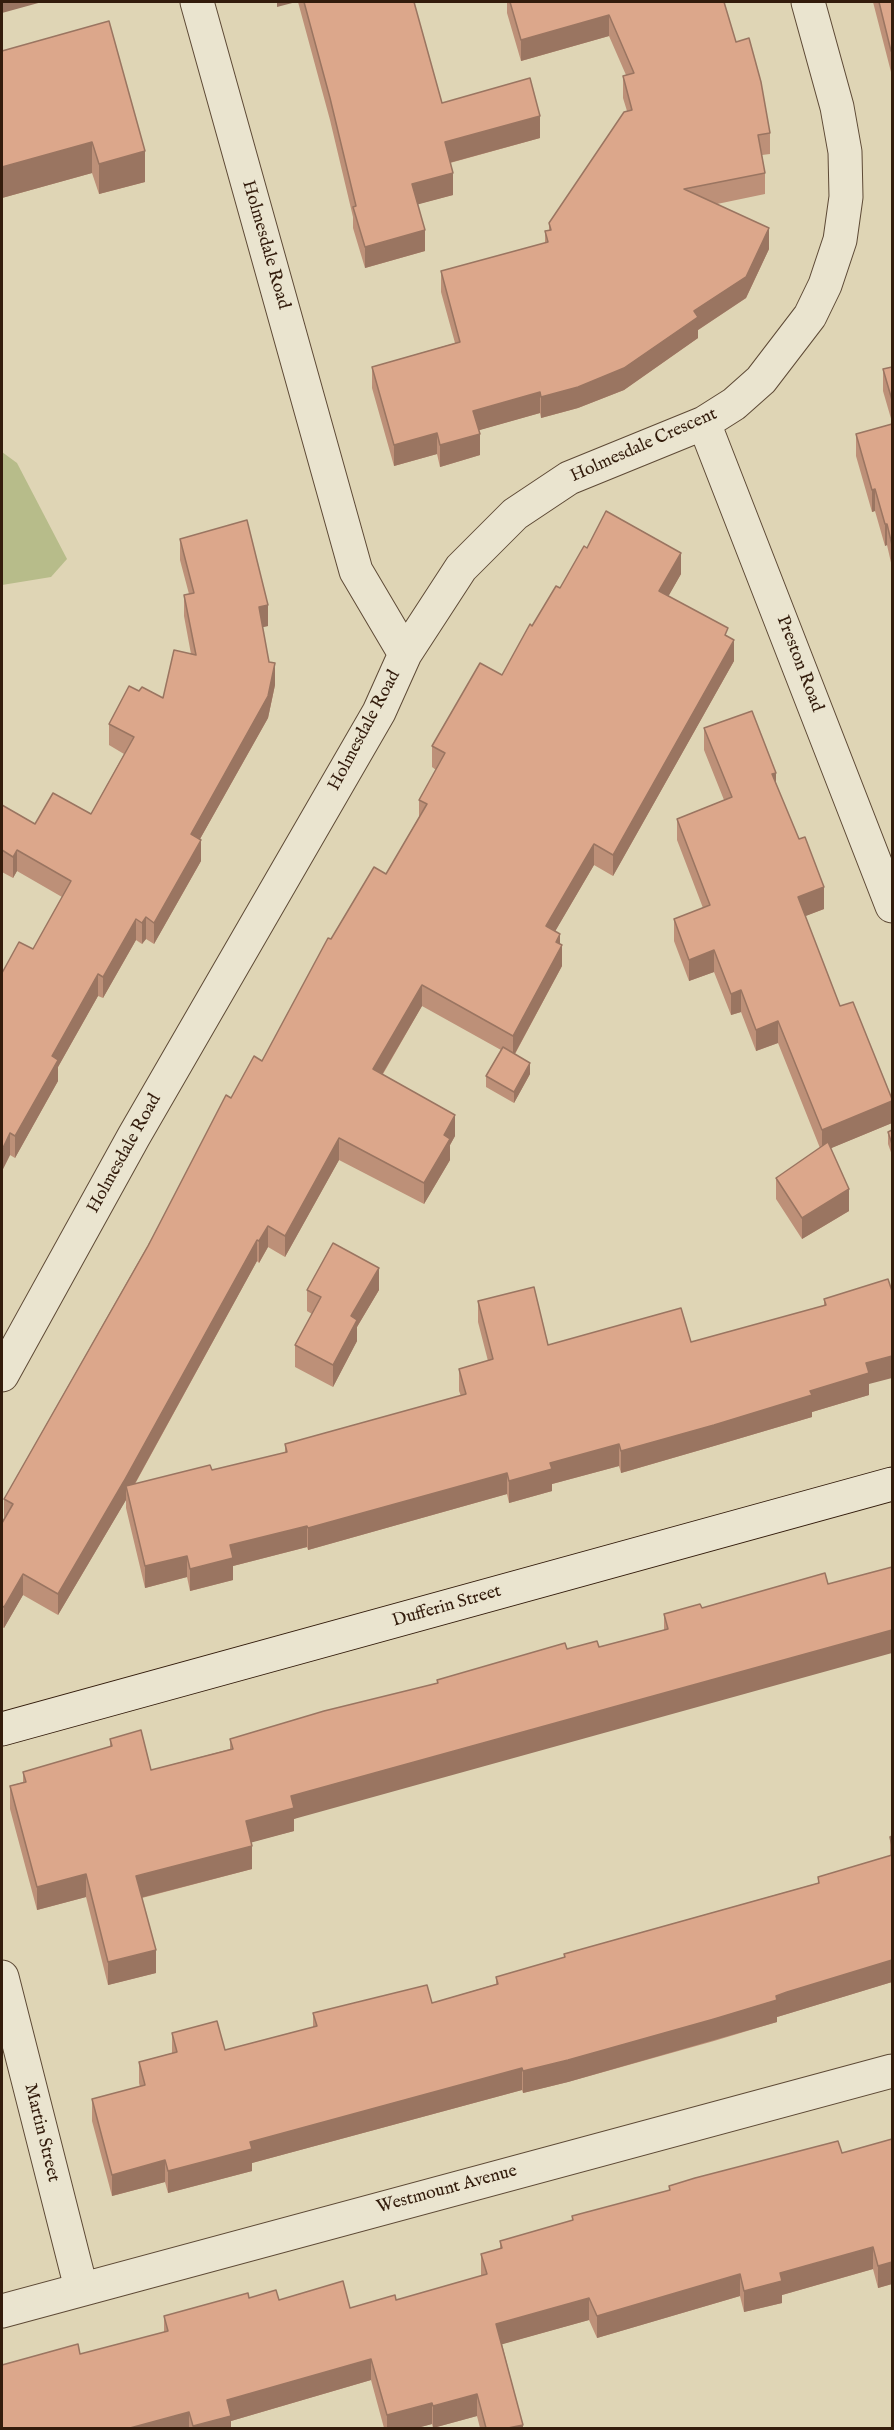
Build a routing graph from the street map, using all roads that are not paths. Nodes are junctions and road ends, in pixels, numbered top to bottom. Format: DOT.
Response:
graph roads {
  1 [pos="197,2"];
  2 [pos="808,2"];
  3 [pos="704,423"];
  4 [pos="405,654"];
  5 [pos="892,906"];
  6 [pos="2,1375"];
  7 [pos="892,1484"];
  8 [pos="2,1730"];
  9 [pos="2,1977"];
  10 [pos="892,2071"];
  11 [pos="81,2288"];
  12 [pos="2,2311"];
  1 -- 4 [label="street, Holmesdale Road"];
  2 -- 3 [label="street, Holmesdale Crescent"];
  3 -- 4 [label="street, Holmesdale Crescent"];
  3 -- 5 [label="street, Preston Road"];
  4 -- 6 [label="street, Holmesdale Road"];
  7 -- 8 [label="street, Dufferin Street"];
  9 -- 11 [label="street, Martin Street"];
  10 -- 11 [label="street, Westmount Avenue"];
  11 -- 12 [label="street, Westmount Avenue"];
}
